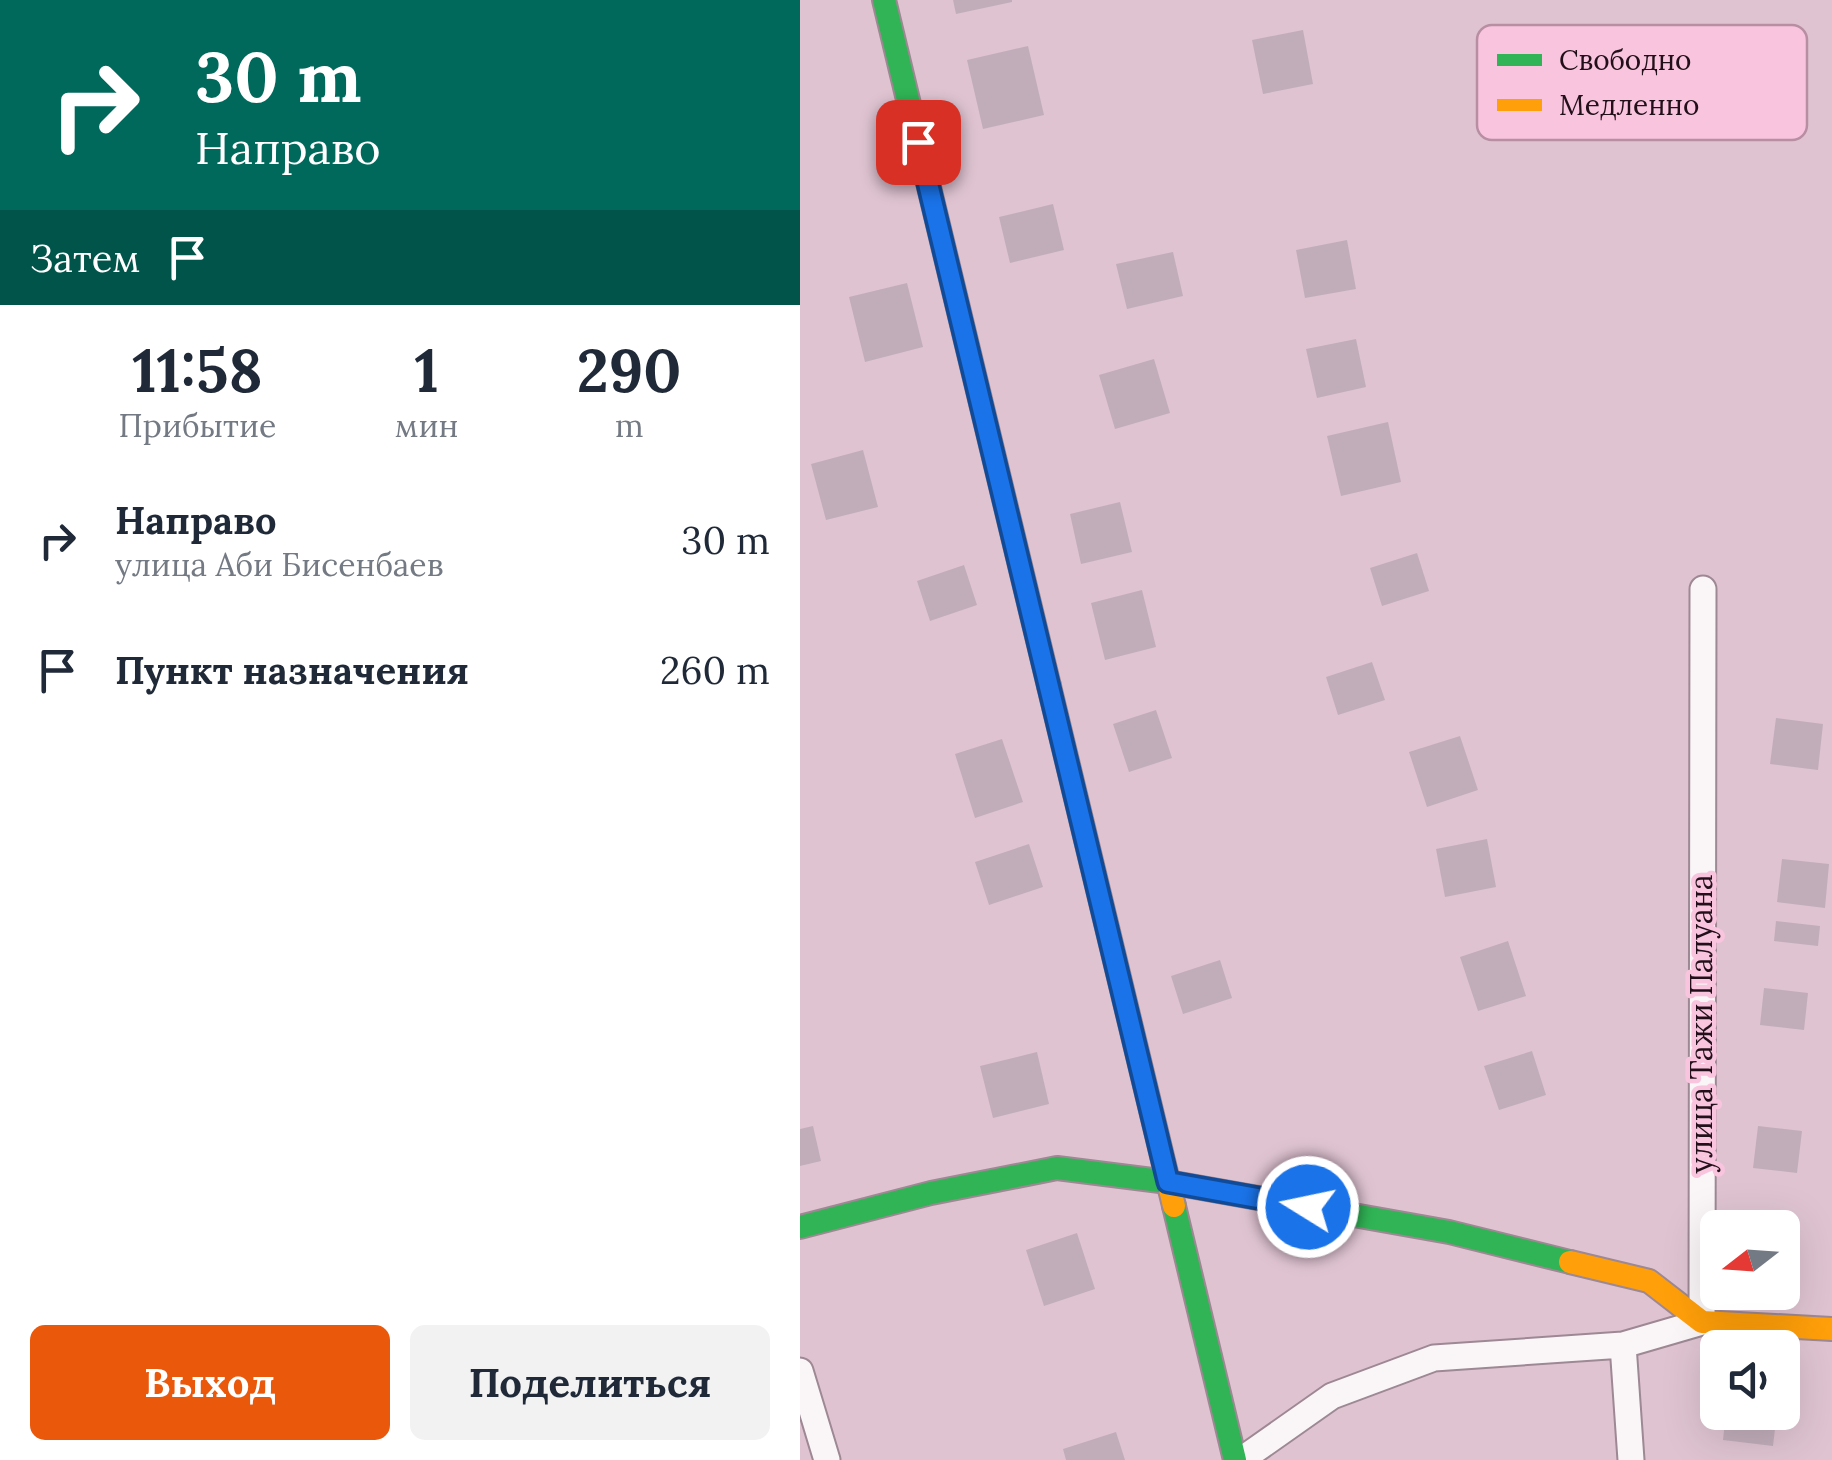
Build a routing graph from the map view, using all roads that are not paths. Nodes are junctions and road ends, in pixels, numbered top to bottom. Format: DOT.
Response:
graph roads {
  1 [pos="884,0"];
  2 [pos="1703,588"];
  3 [pos="1168,1182"];
  4 [pos="800,1226"];
  5 [pos="1702,1322"];
  6 [pos="1832,1329"];
  7 [pos="1622,1345"];
  8 [pos="800,1371"];
  9 [pos="827,1460"];
  10 [pos="1238,1460"];
  11 [pos="1631,1460"];
  1 -- 3 [label="street"];
  2 -- 5 [label="street, улица Тажи Палуана"];
  3 -- 4 [label="street"];
  3 -- 5 [label="street"];
  3 -- 10 [label="street"];
  5 -- 6 [label="street"];
  5 -- 7 [label="street"];
  7 -- 10 [label="street"];
  7 -- 11 [label="street"];
  8 -- 9 [label="street"];
}
